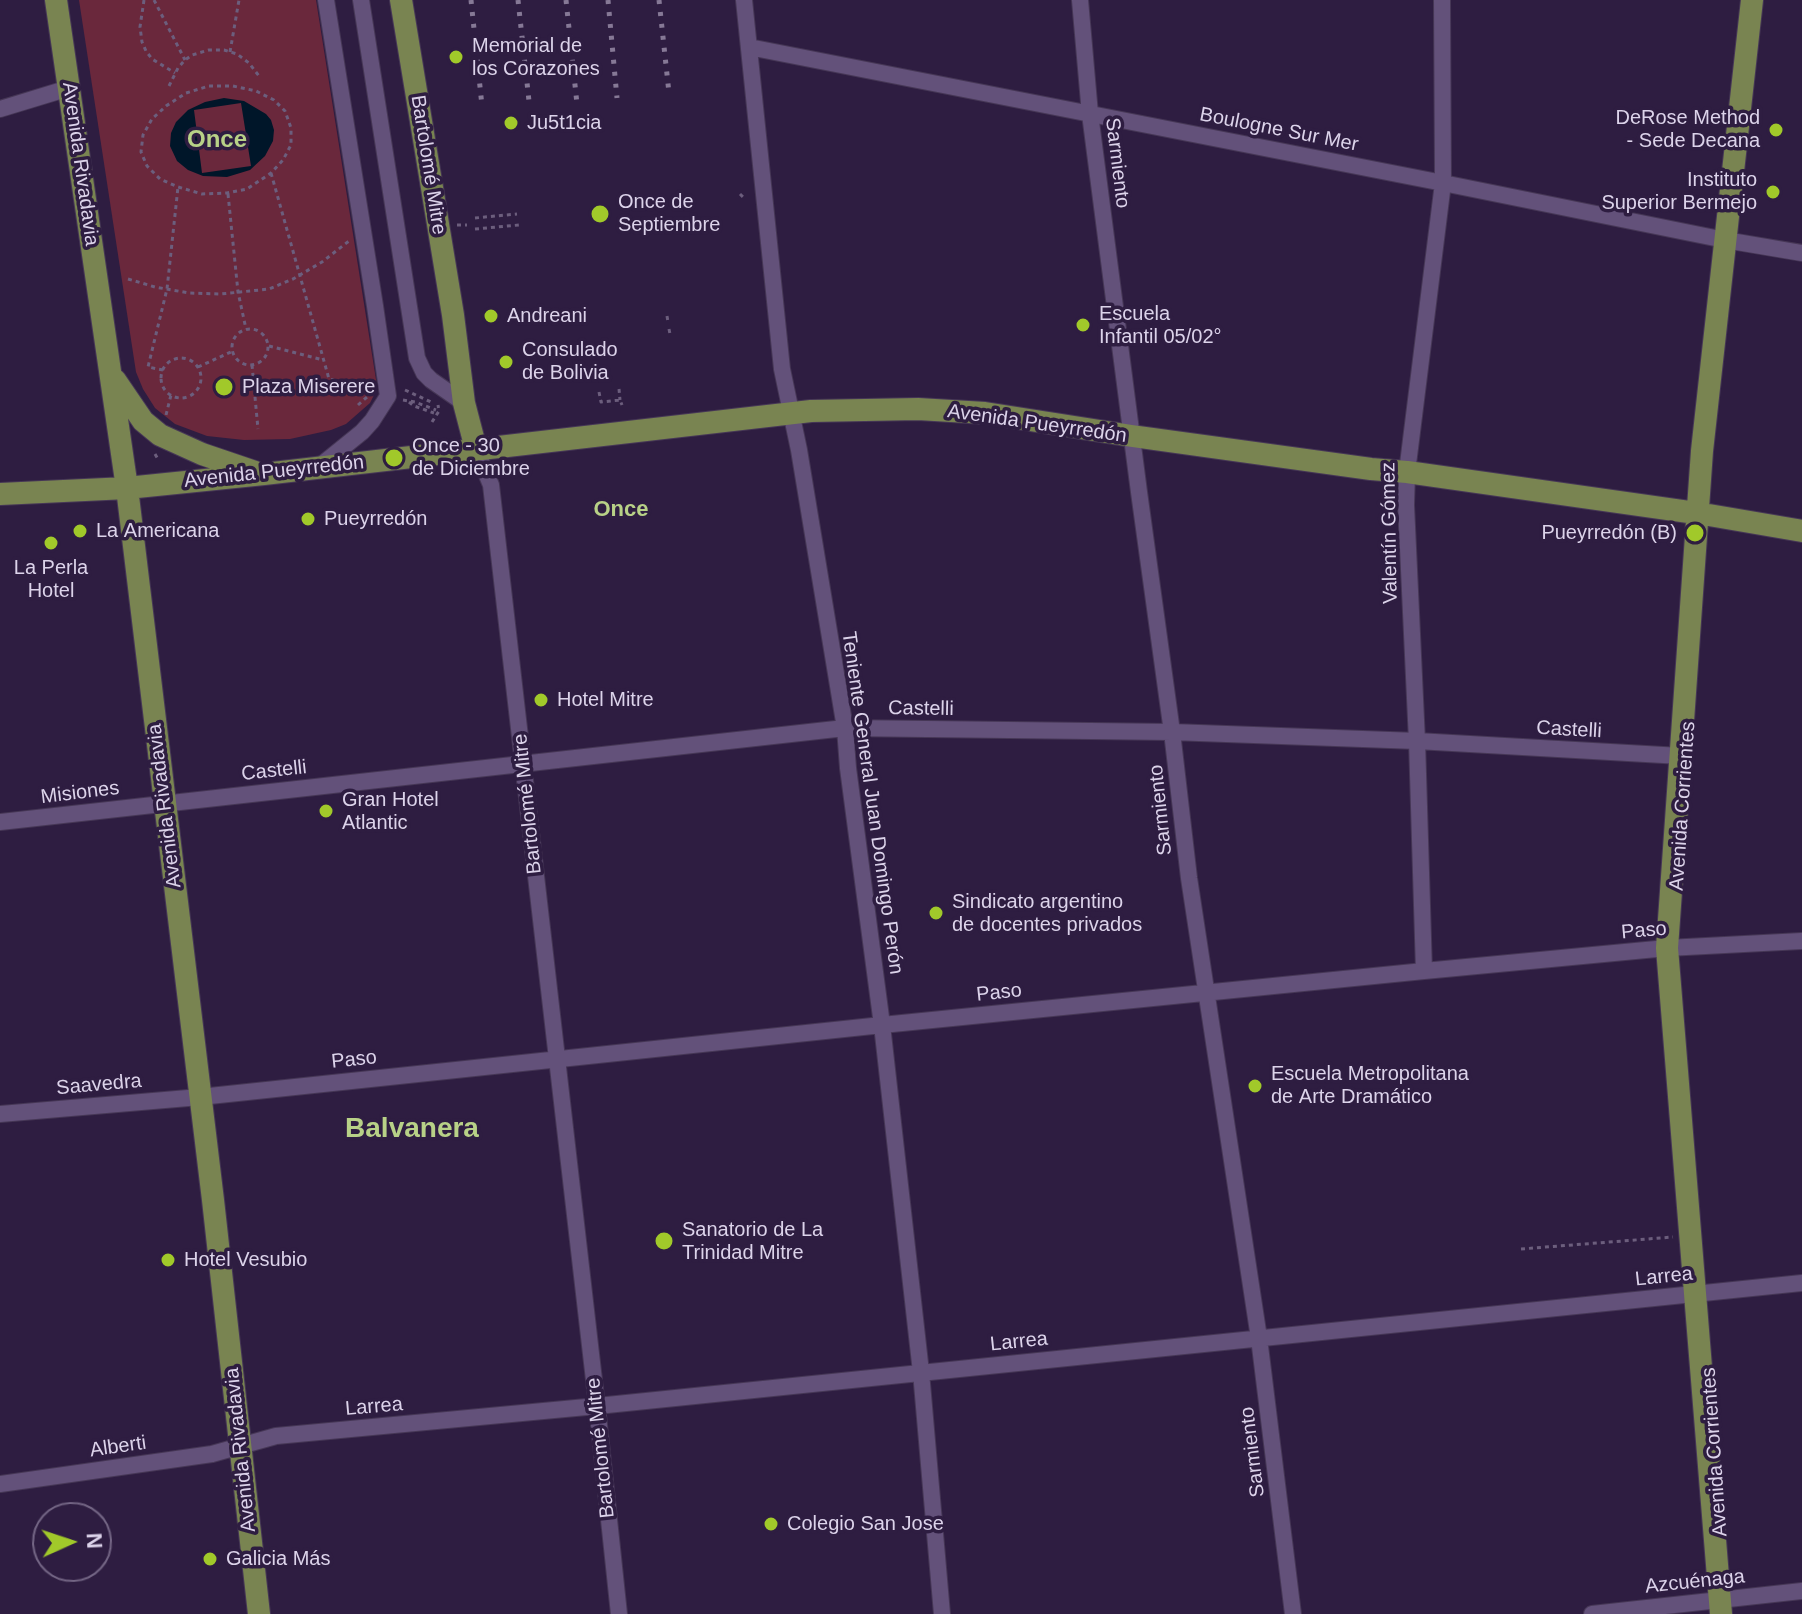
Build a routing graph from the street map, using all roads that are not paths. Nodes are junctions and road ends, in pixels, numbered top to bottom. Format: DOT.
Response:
graph roads {
  1 [pos="56,0"];
  2 [pos="326,0"];
  3 [pos="361,0"];
  4 [pos="401,0"];
  5 [pos="744,0"];
  6 [pos="1080,0"];
  7 [pos="1442,0"];
  8 [pos="1752,0"];
  9 [pos="749,47"];
  10 [pos="69,88"];
  11 [pos="0,109"];
  12 [pos="1090,114"];
  13 [pos="1443,183"];
  14 [pos="1725,240"];
  15 [pos="1802,253"];
  16 [pos="110,372"];
  17 [pos="464,403"];
  18 [pos="792,413"];
  19 [pos="1132,436"];
  20 [pos="476,449"];
  21 [pos="316,469"];
  22 [pos="1407,472"];
  23 [pos="264,474"];
  24 [pos="127,488"];
  25 [pos="0,494"];
  26 [pos="1697,513"];
  27 [pos="1802,531"];
  28 [pos="845,728"];
  29 [pos="1172,732"];
  30 [pos="1417,741"];
  31 [pos="1681,756"];
  32 [pos="524,763"];
  33 [pos="164,803"];
  34 [pos="0,822"];
  35 [pos="1802,941"];
  36 [pos="1667,948"];
  37 [pos="1424,971"];
  38 [pos="1206,993"];
  39 [pos="882,1025"];
  40 [pos="557,1059"];
  41 [pos="200,1097"];
  42 [pos="0,1114"];
  43 [pos="1802,1283"];
  44 [pos="1696,1294"];
  45 [pos="1259,1338"];
  46 [pos="921,1372"];
  47 [pos="597,1406"];
  48 [pos="241,1446"];
  49 [pos="0,1484"];
  50 [pos="1802,1591"];
  51 [pos="1720,1606"];
  52 [pos="259,1614"];
  53 [pos="619,1614"];
  54 [pos="942,1614"];
  55 [pos="1293,1614"];
  56 [pos="1592,1614"];
  1 -- 10 [label="main road, Avenida Rivadavia"];
  2 -- 21 [label="street"];
  3 -- 17 [label="street"];
  4 -- 17 [label="main road, Bartolomé Mitre"];
  5 -- 9 [label="street, Teniente General Juan Domingo Perón"];
  6 -- 12 [label="street, Sarmiento"];
  7 -- 13 [label="street, Valentín Gómez"];
  8 -- 14 [label="main road, Avenida Corrientes"];
  9 -- 12 [label="street, Boulogne Sur Mer"];
  9 -- 18 [label="street, Teniente General Juan Domingo Perón"];
  10 -- 11 [label="street"];
  10 -- 16 [label="main road, Avenida Rivadavia"];
  12 -- 13 [label="street, Boulogne Sur Mer"];
  12 -- 19 [label="street, Sarmiento"];
  13 -- 14 [label="street, Boulogne Sur Mer"];
  13 -- 22 [label="street, Valentín Gómez"];
  14 -- 15 [label="street, Boulogne Sur Mer"];
  14 -- 26 [label="main road, Avenida Corrientes"];
  16 -- 23 [label="main road"];
  16 -- 24 [label="main road, Avenida Rivadavia"];
  17 -- 20 [label="main road, Bartolomé Mitre"];
  18 -- 19 [label="main road, Avenida Pueyrredón"];
  18 -- 20 [label="main road, Avenida Pueyrredón"];
  18 -- 28 [label="street, Teniente General Juan Domingo Perón"];
  19 -- 22 [label="main road, Avenida Pueyrredón"];
  19 -- 29 [label="street, Sarmiento"];
  20 -- 21 [label="main road, Avenida Pueyrredón"];
  20 -- 32 [label="street, Bartolomé Mitre"];
  21 -- 23 [label="main road, Avenida Pueyrredón"];
  22 -- 26 [label="main road, Avenida Pueyrredón"];
  22 -- 30 [label="street, Valentín Gómez"];
  23 -- 24 [label="main road, Avenida Pueyrredón"];
  24 -- 25 [label="main road, Avenida Pueyrredón"];
  24 -- 33 [label="main road, Avenida Rivadavia"];
  26 -- 27 [label="main road, Avenida Pueyrredón"];
  26 -- 31 [label="main road, Avenida Corrientes"];
  28 -- 29 [label="street, Castelli"];
  28 -- 32 [label="street, Castelli"];
  28 -- 39 [label="street, Teniente General Juan Domingo Perón"];
  29 -- 30 [label="street, Castelli"];
  29 -- 38 [label="street, Sarmiento"];
  30 -- 31 [label="street, Castelli"];
  30 -- 37 [label="street, Valentín Gómez"];
  31 -- 36 [label="main road, Avenida Corrientes"];
  32 -- 33 [label="street, Castelli"];
  32 -- 40 [label="street, Bartolomé Mitre"];
  33 -- 34 [label="street, Misiones"];
  33 -- 41 [label="main road, Avenida Rivadavia"];
  35 -- 36 [label="street, Paso"];
  36 -- 37 [label="street, Paso"];
  36 -- 44 [label="main road, Avenida Corrientes"];
  37 -- 38 [label="street, Paso"];
  38 -- 39 [label="street, Paso"];
  38 -- 45 [label="street, Sarmiento"];
  39 -- 40 [label="street, Paso"];
  39 -- 46 [label="street, Teniente General Juan Domingo Perón"];
  40 -- 41 [label="street, Paso"];
  40 -- 47 [label="street, Bartolomé Mitre"];
  41 -- 42 [label="street, Saavedra"];
  41 -- 48 [label="main road, Avenida Rivadavia"];
  43 -- 44 [label="street, Larrea"];
  44 -- 45 [label="street, Larrea"];
  44 -- 51 [label="main road, Avenida Corrientes"];
  45 -- 46 [label="street, Larrea"];
  45 -- 55 [label="street, Sarmiento"];
  46 -- 47 [label="street, Larrea"];
  46 -- 54 [label="street, Teniente General Juan Domingo Perón"];
  47 -- 48 [label="street, Larrea"];
  47 -- 53 [label="street, Bartolomé Mitre"];
  48 -- 49 [label="street, Alberti"];
  48 -- 52 [label="main road, Avenida Rivadavia"];
  50 -- 51 [label="street, Azcuénaga"];
  51 -- 56 [label="street, Azcuénaga"];
}
